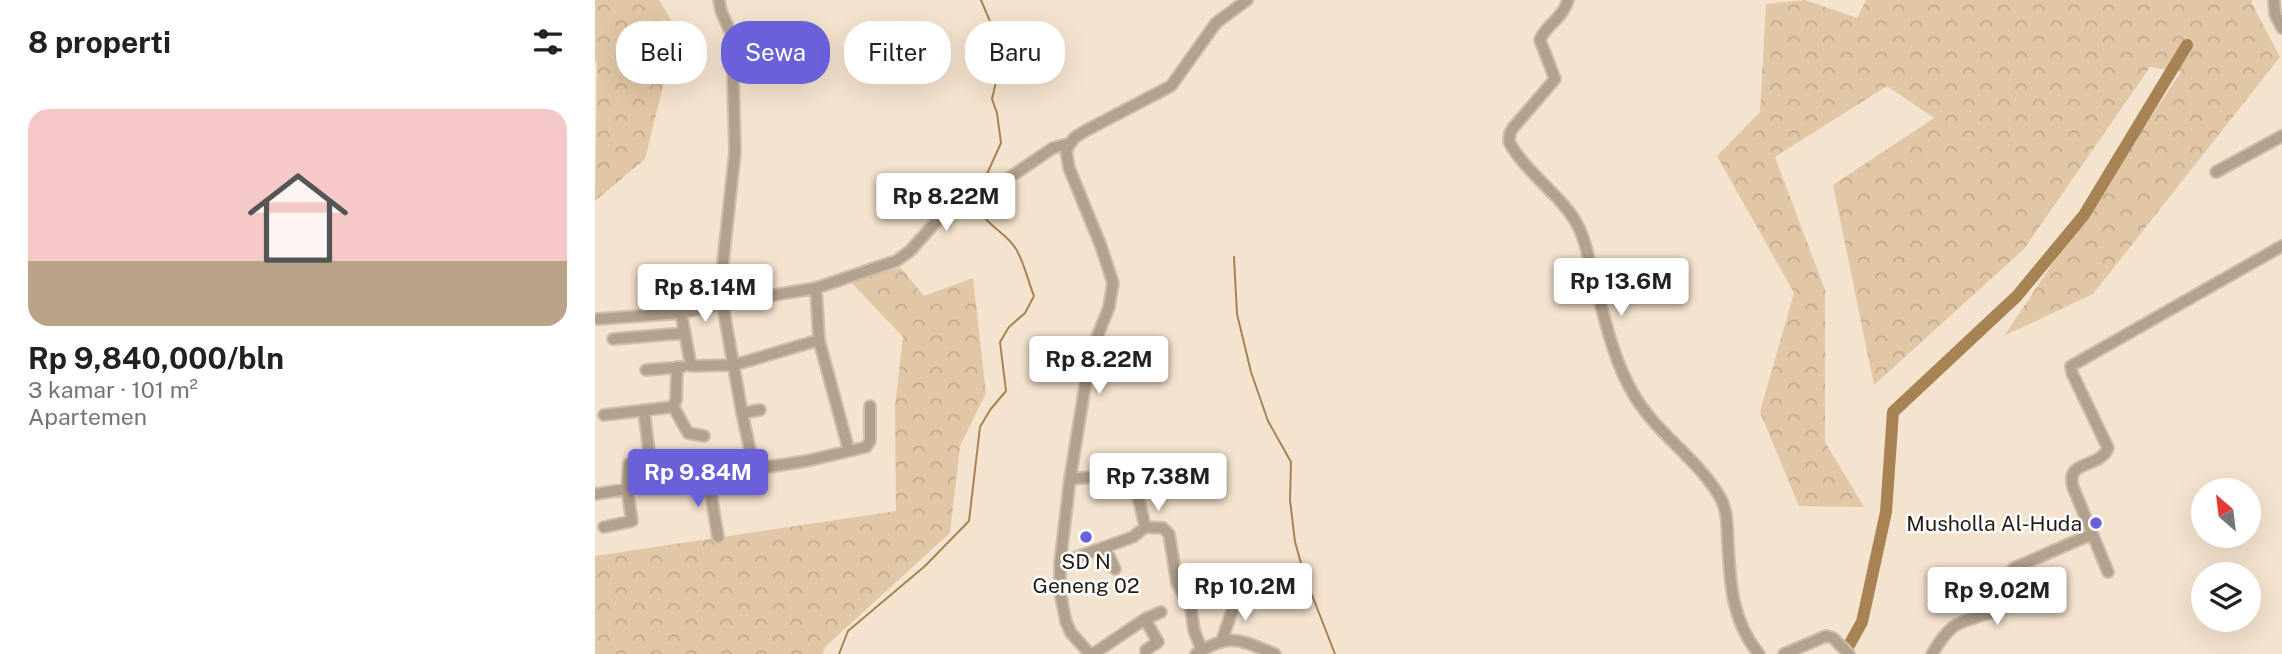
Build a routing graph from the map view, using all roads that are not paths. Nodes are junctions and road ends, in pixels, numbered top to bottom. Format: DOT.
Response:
graph roads {
  1 [pos="719,0"];
  2 [pos="1247,0"];
  3 [pos="1568,0"];
  4 [pos="2274,0"];
  5 [pos="2279,13"];
  6 [pos="2282,28"];
  7 [pos="2282,136"];
  8 [pos="1068,144"];
  9 [pos="2216,172"];
  10 [pos="2282,246"];
  11 [pos="817,288"];
  12 [pos="722,304"];
  13 [pos="681,313"];
  14 [pos="598,319"];
  15 [pos="685,333"];
  16 [pos="613,339"];
  17 [pos="819,340"];
  18 [pos="734,365"];
  19 [pos="691,366"];
  20 [pos="677,367"];
  21 [pos="646,370"];
  22 [pos="673,406"];
  23 [pos="870,406"];
  24 [pos="760,410"];
  25 [pos="644,411"];
  26 [pos="742,413"];
  27 [pos="604,415"];
  28 [pos="704,436"];
  29 [pos="849,451"];
  30 [pos="629,464"];
  31 [pos="754,468"];
  32 [pos="708,476"];
  33 [pos="1070,479"];
  34 [pos="653,485"];
  35 [pos="627,489"];
  36 [pos="595,494"];
  37 [pos="604,527"];
  38 [pos="1145,527"];
  39 [pos="2092,534"];
  40 [pos="718,537"];
  41 [pos="1105,548"];
  42 [pos="1060,563"];
  43 [pos="1115,569"];
  44 [pos="2108,572"];
  45 [pos="1238,594"];
  46 [pos="1161,611"];
  47 [pos="1145,619"];
  48 [pos="1221,640"];
  49 [pos="1199,652"];
  50 [pos="1092,654"];
  51 [pos="1146,654"];
  52 [pos="1275,654"];
  53 [pos="1759,654"];
  54 [pos="1784,654"];
  55 [pos="1849,654"];
  56 [pos="1932,654"];
  1 -- 12 [label="street"];
  2 -- 8 [label="street"];
  3 -- 53 [label="street"];
  4 -- 5 [label="street"];
  5 -- 6 [label="street"];
  7 -- 9 [label="street"];
  8 -- 11 [label="street"];
  8 -- 33 [label="street"];
  10 -- 39 [label="street"];
  11 -- 12 [label="street"];
  11 -- 17 [label="street"];
  12 -- 13 [label="street"];
  12 -- 18 [label="street"];
  13 -- 14 [label="street"];
  13 -- 15 [label="street"];
  15 -- 16 [label="street"];
  15 -- 19 [label="street"];
  17 -- 18 [label="street"];
  17 -- 29 [label="street"];
  18 -- 19 [label="street"];
  18 -- 26 [label="street"];
  19 -- 20 [label="street"];
  20 -- 21 [label="street"];
  20 -- 22 [label="street"];
  22 -- 25 [label="street"];
  22 -- 28 [label="street"];
  23 -- 29 [label="street"];
  24 -- 26 [label="street"];
  25 -- 27 [label="street"];
  25 -- 34 [label="street"];
  26 -- 31 [label="street"];
  29 -- 31 [label="street"];
  30 -- 35 [label="street"];
  31 -- 32 [label="street"];
  32 -- 34 [label="street"];
  32 -- 40 [label="street"];
  33 -- 38 [label="street"];
  33 -- 42 [label="street"];
  34 -- 35 [label="street"];
  35 -- 36 [label="street"];
  35 -- 37 [label="street"];
  38 -- 41 [label="street"];
  38 -- 49 [label="street"];
  39 -- 44 [label="street"];
  39 -- 56 [label="street"];
  41 -- 42 [label="street"];
  41 -- 43 [label="street"];
  42 -- 50 [label="street"];
  45 -- 48 [label="street"];
  46 -- 47 [label="street"];
  47 -- 50 [label="street"];
  47 -- 51 [label="street"];
  48 -- 49 [label="street"];
  48 -- 52 [label="street"];
  54 -- 55 [label="street"];
}
